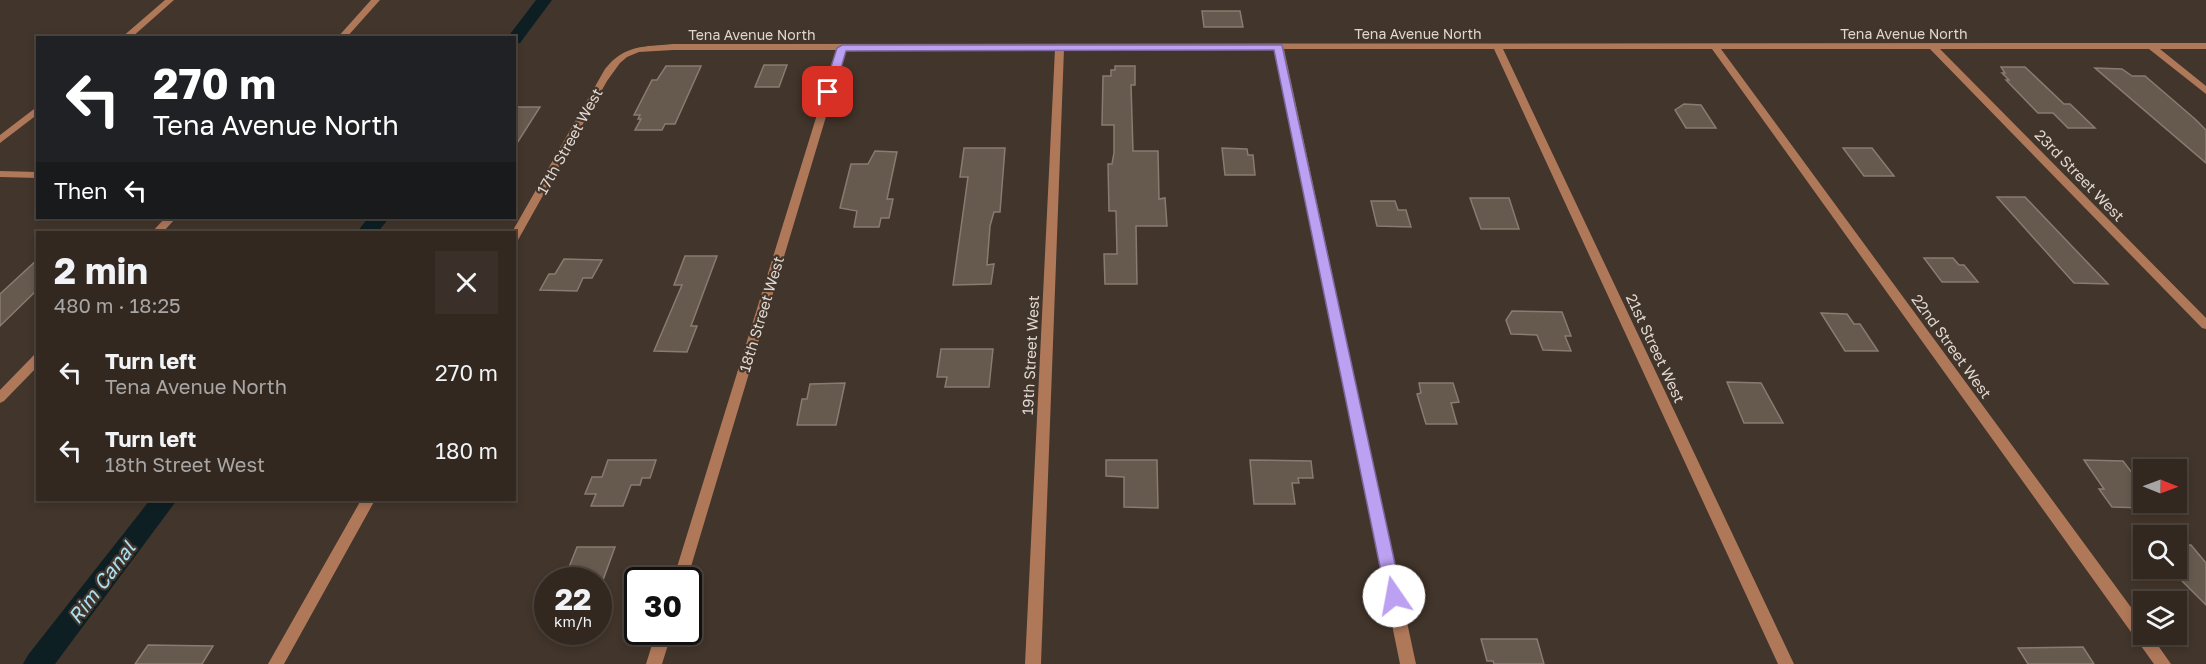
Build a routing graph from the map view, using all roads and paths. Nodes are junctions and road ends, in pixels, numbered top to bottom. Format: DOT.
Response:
graph roads {
  1 [pos="170,0"];
  2 [pos="376,0"];
  3 [pos="127,36"];
  4 [pos="343,36"];
  5 [pos="1714,46"];
  6 [pos="1932,46"];
  7 [pos="2151,46"];
  8 [pos="2206,46"];
  9 [pos="1060,47"];
  10 [pos="1279,47"];
  11 [pos="1497,47"];
  12 [pos="842,48"];
  13 [pos="630,51"];
  14 [pos="2206,91"];
  15 [pos="36,112"];
  16 [pos="0,140"];
  17 [pos="0,174"];
  18 [pos="36,175"];
  19 [pos="170,219"];
  20 [pos="158,231"];
  21 [pos="516,234"];
  22 [pos="2206,325"];
  23 [pos="36,360"];
  24 [pos="0,398"];
  25 [pos="367,501"];
  26 [pos="684,567"];
  27 [pos="660,645"];
  28 [pos="276,664"];
  29 [pos="654,664"];
  30 [pos="1033,664"];
  31 [pos="1408,664"];
  32 [pos="1786,664"];
  33 [pos="2163,664"];
  1 -- 3 [label="street"];
  2 -- 4 [label="street"];
  5 -- 6 [label="street, Tena Avenue North"];
  5 -- 11 [label="street, Tena Avenue North"];
  5 -- 33 [label="street, 22nd Street West"];
  6 -- 7 [label="street, Tena Avenue North"];
  6 -- 22 [label="street, 23rd Street West"];
  7 -- 8 [label="street, Tena Avenue North"];
  7 -- 14 [label="street"];
  9 -- 10 [label="street, Tena Avenue North"];
  9 -- 12 [label="street, Tena Avenue North"];
  9 -- 30 [label="street, 19th Street West"];
  10 -- 11 [label="street, Tena Avenue North"];
  10 -- 31 [label="street"];
  11 -- 32 [label="street, 21st Street West"];
  12 -- 13 [label="street, Tena Avenue North"];
  12 -- 26 [label="street, 18th Street West"];
  13 -- 21 [label="street, 17th Street West"];
  15 -- 16 [label="street"];
  17 -- 18 [label="street"];
  19 -- 20 [label="street"];
  23 -- 24 [label="street"];
  25 -- 28 [label="street"];
  27 -- 29 [label="street"];
}
